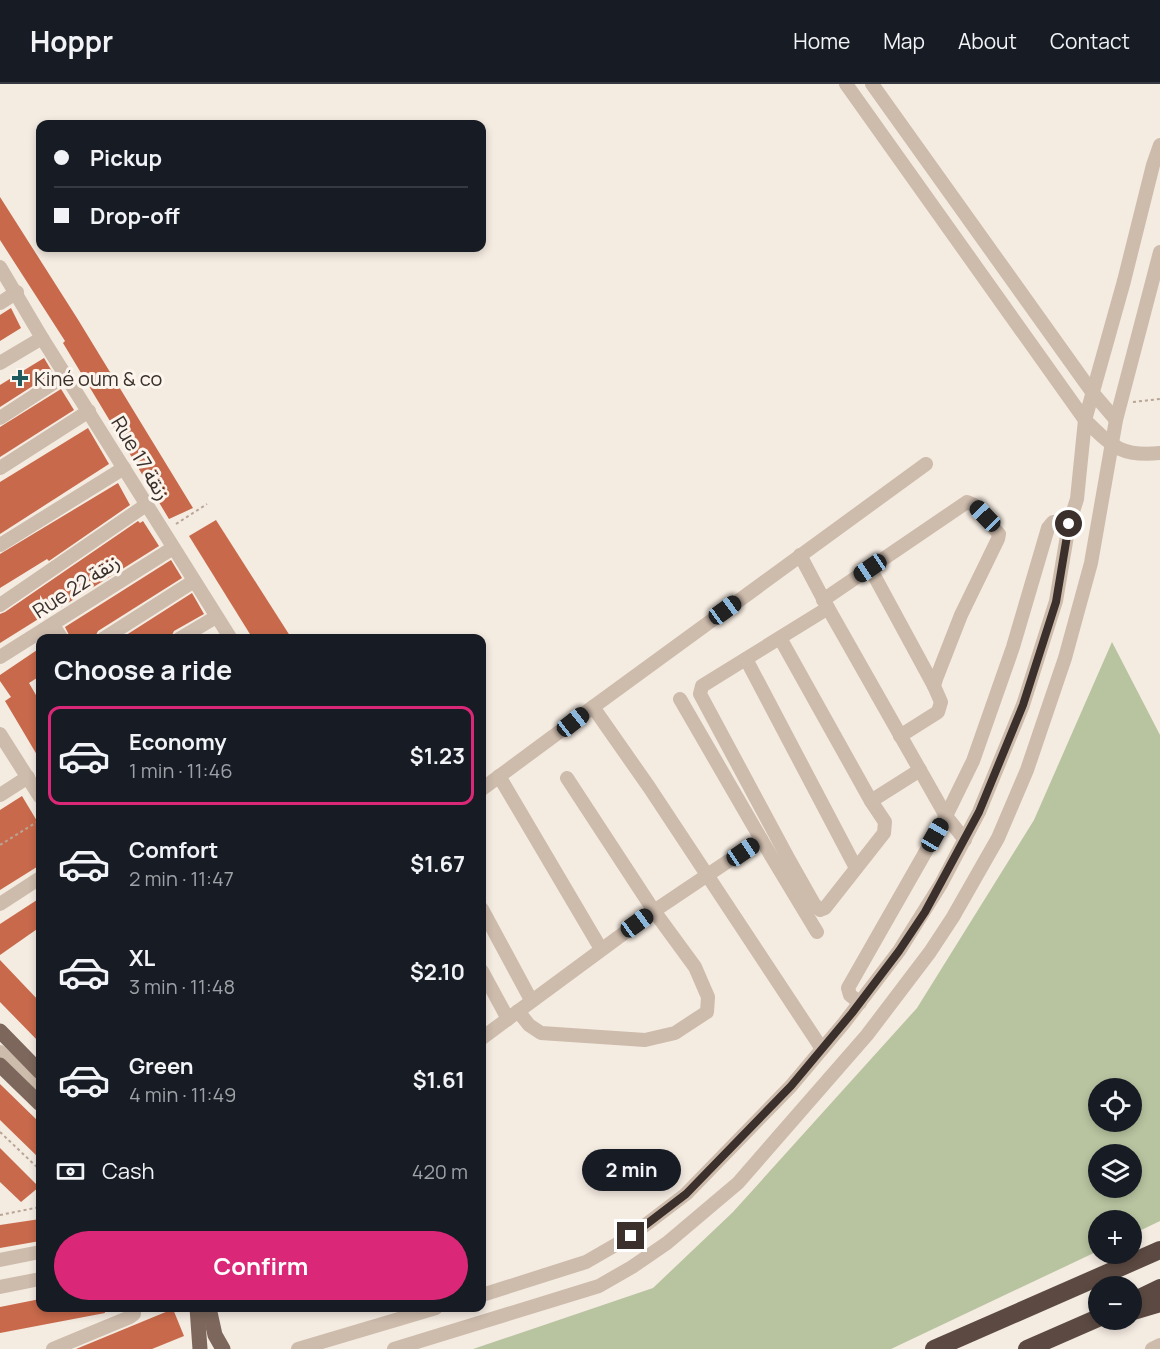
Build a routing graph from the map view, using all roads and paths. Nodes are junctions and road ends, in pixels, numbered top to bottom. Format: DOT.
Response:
graph roads {
  1 [pos="846,84"];
  2 [pos="875,85"];
  3 [pos="856,100"];
  4 [pos="1160,145"];
  5 [pos="1160,252"];
  6 [pos="0,267"];
  7 [pos="17,292"];
  8 [pos="0,303"];
  9 [pos="42,338"];
  10 [pos="0,363"];
  11 [pos="66,375"];
  12 [pos="1092,392"];
  13 [pos="1160,399"];
  14 [pos="1120,400"];
  15 [pos="89,411"];
  16 [pos="0,418"];
  17 [pos="1085,420"];
  18 [pos="1116,420"];
  19 [pos="1111,446"];
  20 [pos="1160,453"];
  21 [pos="927,464"];
  22 [pos="0,468"];
  23 [pos="124,468"];
  24 [pos="207,504"];
  25 [pos="146,505"];
  26 [pos="1069,524"];
  27 [pos="164,532"];
  28 [pos="0,545"];
  29 [pos="173,548"];
  30 [pos="800,555"];
  31 [pos="870,568"];
  32 [pos="194,581"];
  33 [pos="826,604"];
  34 [pos="0,605"];
  35 [pos="216,617"];
  36 [pos="53,625"];
  37 [pos="38,634"];
  38 [pos="59,634"];
  39 [pos="111,634"];
  40 [pos="187,634"];
  41 [pos="228,634"];
  42 [pos="36,635"];
  43 [pos="780,638"];
  44 [pos="0,657"];
  45 [pos="746,659"];
  46 [pos="934,686"];
  47 [pos="680,699"];
  48 [pos="593,706"];
  49 [pos="0,734"];
  50 [pos="900,736"];
  51 [pos="920,770"];
  52 [pos="499,776"];
  53 [pos="28,777"];
  54 [pos="567,778"];
  55 [pos="486,786"];
  56 [pos="36,790"];
  57 [pos="0,795"];
  58 [pos="871,801"];
  59 [pos="946,816"];
  60 [pos="36,822"];
  61 [pos="761,839"];
  62 [pos="965,840"];
  63 [pos="0,845"];
  64 [pos="856,868"];
  65 [pos="707,876"];
  66 [pos="36,881"];
  67 [pos="0,904"];
  68 [pos="654,911"];
  69 [pos="486,916"];
  70 [pos="816,932"];
  71 [pos="601,949"];
  72 [pos="486,977"];
  73 [pos="531,1000"];
  74 [pos="860,1003"];
  75 [pos="513,1015"];
  76 [pos="0,1031"];
  77 [pos="486,1031"];
  78 [pos="0,1045"];
  79 [pos="822,1049"];
  80 [pos="0,1052"];
  81 [pos="0,1065"];
  82 [pos="36,1068"];
  83 [pos="36,1081"];
  84 [pos="36,1088"];
  85 [pos="36,1100"];
  86 [pos="0,1132"];
  87 [pos="36,1166"];
  88 [pos="36,1208"];
  89 [pos="0,1215"];
  90 [pos="1160,1250"];
  91 [pos="36,1253"];
  92 [pos="0,1260"];
  93 [pos="36,1280"];
  94 [pos="0,1287"];
  95 [pos="1160,1288"];
  96 [pos="486,1294"];
  97 [pos="1142,1297"];
  98 [pos="1160,1303"];
  99 [pos="1142,1309"];
  100 [pos="134,1312"];
  101 [pos="197,1312"];
  102 [pos="210,1312"];
  103 [pos="423,1312"];
  104 [pos="1088,1323"];
  105 [pos="1088,1325"];
  106 [pos="1078,1328"];
  107 [pos="1160,1345"];
  108 [pos="53,1349"];
  109 [pos="200,1349"];
  110 [pos="223,1349"];
  111 [pos="298,1349"];
  112 [pos="394,1349"];
  113 [pos="934,1349"];
  114 [pos="1026,1349"];
  115 [pos="1152,1349"];
  1 -- 3 [label="street"];
  2 -- 3 [label="street"];
  2 -- 12 [label="street"];
  3 -- 17 [label="street"];
  4 -- 12 [label="street"];
  5 -- 14 [label="street"];
  6 -- 7 [label="street, Rue 17 زنقة"];
  7 -- 8 [label="street"];
  7 -- 9 [label="street, Rue 17 زنقة"];
  9 -- 10 [label="street"];
  9 -- 11 [label="street, Rue 17 زنقة"];
  11 -- 15 [label="street, Rue 17 زنقة"];
  11 -- 16 [label="street"];
  12 -- 17 [label="street"];
  12 -- 18 [label="street"];
  13 -- 14 [label="path"];
  14 -- 18 [label="street"];
  15 -- 22 [label="street"];
  15 -- 23 [label="street, Rue 17 زنقة"];
  17 -- 19 [label="street"];
  17 -- 26 [label="street"];
  18 -- 19 [label="street"];
  19 -- 20 [label="street"];
  19 -- 112 [label="street"];
  21 -- 30 [label="street"];
  23 -- 25 [label="street, Rue 17 زنقة"];
  23 -- 28 [label="street"];
  24 -- 27 [label="path"];
  25 -- 27 [label="street, Rue 17 زنقة"];
  25 -- 34 [label="street"];
  26 -- 59 [label="street"];
  26 -- 62 [label="street"];
  27 -- 29 [label="street, Rue 17 زنقة"];
  29 -- 32 [label="street, Rue 17 زنقة"];
  29 -- 36 [label="street, Rue 22 زنقة"];
  30 -- 33 [label="street"];
  30 -- 48 [label="street"];
  31 -- 33 [label="street"];
  31 -- 46 [label="street"];
  31 -- 46 [label="street"];
  32 -- 35 [label="street, Rue 17 زنقة"];
  32 -- 39 [label="street"];
  33 -- 43 [label="street"];
  33 -- 50 [label="street"];
  35 -- 40 [label="street"];
  35 -- 41 [label="street, Rue 17 زنقة"];
  36 -- 37 [label="street, Rue 22 زنقة"];
  36 -- 38 [label="street"];
  42 -- 44 [label="street, Rue 22 زنقة"];
  43 -- 45 [label="street"];
  43 -- 58 [label="street"];
  45 -- 64 [label="street"];
  45 -- 64 [label="street"];
  46 -- 50 [label="street"];
  47 -- 61 [label="street"];
  48 -- 52 [label="street"];
  48 -- 65 [label="street"];
  49 -- 53 [label="street"];
  50 -- 51 [label="street"];
  51 -- 58 [label="street"];
  51 -- 59 [label="street"];
  52 -- 55 [label="street"];
  52 -- 71 [label="street"];
  53 -- 56 [label="street"];
  53 -- 57 [label="street"];
  54 -- 68 [label="street"];
  58 -- 64 [label="street"];
  59 -- 62 [label="street"];
  59 -- 74 [label="street"];
  60 -- 63 [label="path"];
  61 -- 65 [label="street"];
  61 -- 70 [label="street"];
  62 -- 74 [label="street"];
  65 -- 68 [label="street"];
  65 -- 79 [label="street"];
  66 -- 67 [label="street"];
  68 -- 71 [label="street"];
  68 -- 75 [label="street"];
  69 -- 73 [label="street"];
  71 -- 73 [label="street"];
  72 -- 75 [label="street"];
  73 -- 75 [label="street"];
  74 -- 79 [label="street"];
  75 -- 77 [label="street"];
  76 -- 82 [label="main road"];
  78 -- 83 [label="street"];
  79 -- 96 [label="street"];
  80 -- 84 [label="street"];
  81 -- 85 [label="main road"];
  86 -- 87 [label="path"];
  88 -- 89 [label="path"];
  90 -- 113 [label="highway"];
  91 -- 92 [label="street"];
  93 -- 94 [label="street"];
  95 -- 97 [label="highway"];
  98 -- 99 [label="highway"];
  100 -- 108 [label="street"];
  101 -- 109 [label="main road"];
  102 -- 110 [label="main road"];
  103 -- 111 [label="street"];
  104 -- 106 [label="highway"];
  105 -- 106 [label="highway"];
  106 -- 114 [label="highway"];
  107 -- 115 [label="street"];
}
